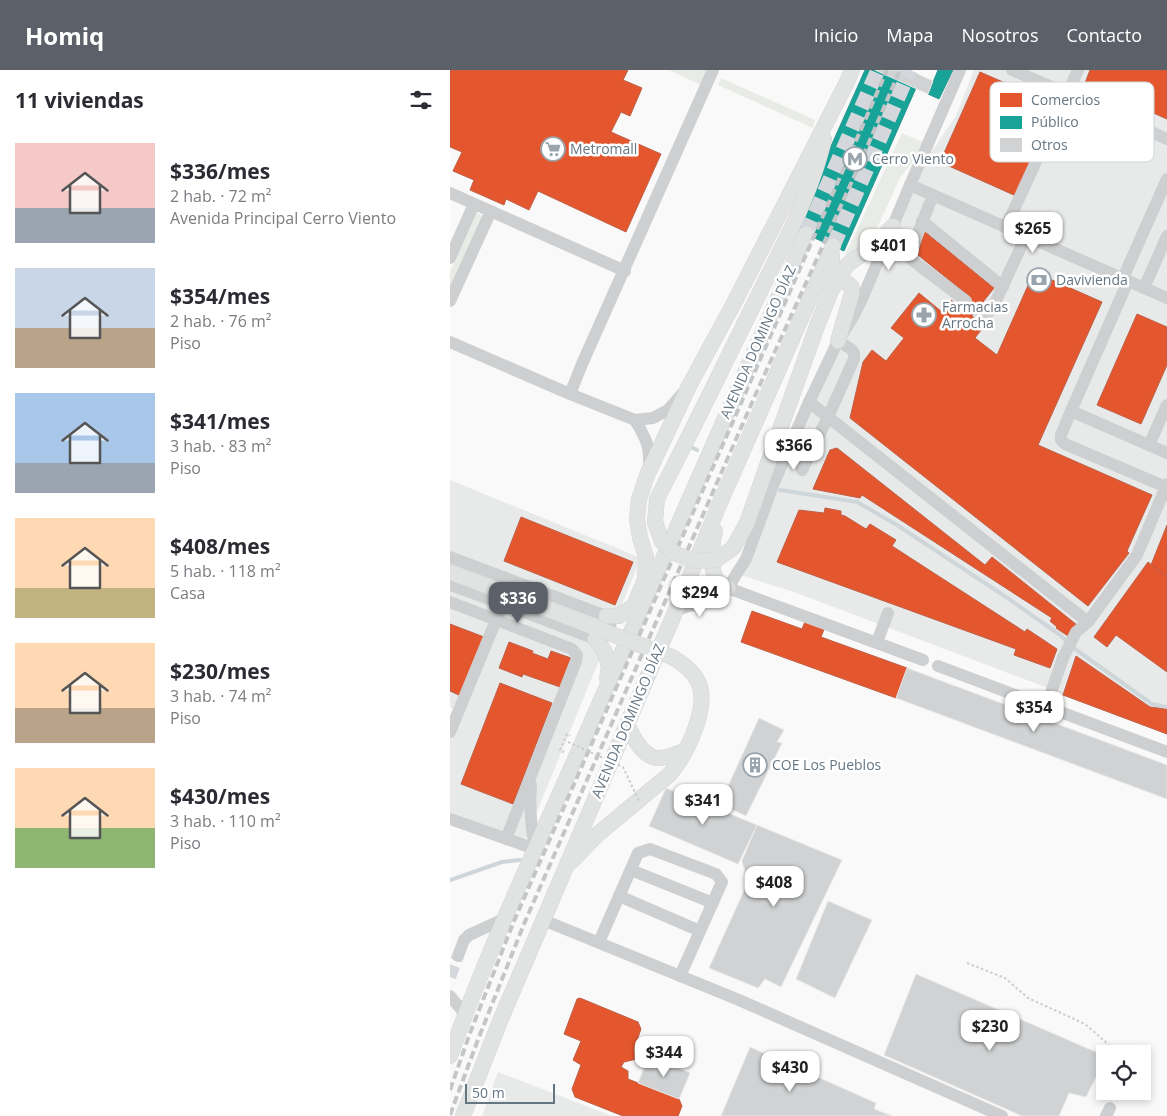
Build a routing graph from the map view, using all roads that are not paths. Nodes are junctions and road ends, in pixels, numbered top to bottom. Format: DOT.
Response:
graph roads {
  1 [pos="714,70"];
  2 [pos="960,70"];
  3 [pos="1012,70"];
  4 [pos="1078,70"];
  5 [pos="852,74"];
  6 [pos="1040,82"];
  7 [pos="1072,82"];
  8 [pos="828,120"];
  9 [pos="1154,133"];
  10 [pos="1167,139"];
  11 [pos="1035,162"];
  12 [pos="1167,179"];
  13 [pos="910,185"];
  14 [pos="450,193"];
  15 [pos="933,195"];
  16 [pos="474,204"];
  17 [pos="491,211"];
  18 [pos="922,221"];
  19 [pos="894,226"];
  20 [pos="1006,227"];
  21 [pos="806,234"];
  22 [pos="1026,236"];
  23 [pos="1167,236"];
  24 [pos="450,258"];
  25 [pos="624,271"];
  26 [pos="1125,280"];
  27 [pos="833,287"];
  28 [pos="1003,287"];
  29 [pos="1144,288"];
  30 [pos="1167,298"];
  31 [pos="450,301"];
  32 [pos="966,301"];
  33 [pos="825,306"];
  34 [pos="977,310"];
  35 [pos="838,341"];
  36 [pos="450,342"];
  37 [pos="783,359"];
  38 [pos="688,386"];
  39 [pos="570,394"];
  40 [pos="809,402"];
  41 [pos="1167,404"];
  42 [pos="1071,411"];
  43 [pos="828,417"];
  44 [pos="635,420"];
  45 [pos="1149,445"];
  46 [pos="1167,453"];
  47 [pos="802,470"];
  48 [pos="648,473"];
  49 [pos="1166,486"];
  50 [pos="719,505"];
  51 [pos="450,557"];
  52 [pos="450,572"];
  53 [pos="450,585"];
  54 [pos="728,588"];
  55 [pos="450,602"];
  56 [pos="503,604"];
  57 [pos="634,606"];
  58 [pos="676,610"];
  59 [pos="888,613"];
  60 [pos="496,620"];
  61 [pos="1088,622"];
  62 [pos="601,629"];
  63 [pos="877,642"];
  64 [pos="923,660"];
  65 [pos="609,666"];
  66 [pos="938,666"];
  67 [pos="605,690"];
  68 [pos="1046,707"];
  69 [pos="627,725"];
  70 [pos="450,731"];
  71 [pos="684,751"];
  72 [pos="1167,752"];
  73 [pos="533,772"];
  74 [pos="450,819"];
  75 [pos="506,839"];
  76 [pos="535,849"];
  77 [pos="566,868"];
  78 [pos="631,870"];
  79 [pos="619,896"];
  80 [pos="713,903"];
  81 [pos="504,919"];
  82 [pos="544,920"];
  83 [pos="700,931"];
  84 [pos="599,942"];
  85 [pos="458,956"];
  86 [pos="680,976"];
  87 [pos="450,996"];
  88 [pos="465,1014"];
  89 [pos="450,1056"];
  90 [pos="464,1114"];
  91 [pos="1002,1116"];
  1 -- 25 [label="street"];
  2 -- 13 [label="street"];
  3 -- 6 [label="street"];
  4 -- 7 [label="street"];
  5 -- 8 [label="main road"];
  8 -- 33 [label="main road, bridge"];
  8 -- 38 [label="main road"];
  9 -- 10 [label="street"];
  11 -- 20 [label="street"];
  12 -- 26 [label="street"];
  13 -- 15 [label="street"];
  13 -- 19 [label="street"];
  14 -- 16 [label="street"];
  15 -- 18 [label="street"];
  15 -- 20 [label="street"];
  16 -- 17 [label="street"];
  16 -- 24 [label="street"];
  17 -- 25 [label="street"];
  17 -- 31 [label="street"];
  18 -- 28 [label="street"];
  18 -- 32 [label="street"];
  19 -- 27 [label="main road"];
  19 -- 35 [label="street"];
  20 -- 22 [label="street"];
  21 -- 67 [label="main road, AVENIDA DOMINGO DÍAZ"];
  22 -- 26 [label="street"];
  22 -- 28 [label="street"];
  23 -- 29 [label="street"];
  25 -- 39 [label="street"];
  26 -- 29 [label="street"];
  26 -- 42 [label="street"];
  27 -- 33 [label="main road"];
  27 -- 35 [label="main road"];
  27 -- 37 [label="main road, AVENIDA DOMINGO DÍAZ"];
  28 -- 34 [label="street"];
  29 -- 30 [label="street"];
  33 -- 37 [label="main road"];
  35 -- 40 [label="street"];
  35 -- 43 [label="street"];
  36 -- 39 [label="street"];
  37 -- 50 [label="main road, AVENIDA DOMINGO DÍAZ"];
  38 -- 44 [label="street"];
  38 -- 48 [label="main road"];
  39 -- 44 [label="street"];
  40 -- 43 [label="street"];
  40 -- 54 [label="street"];
  41 -- 45 [label="street"];
  42 -- 45 [label="street"];
  42 -- 49 [label="street"];
  43 -- 47 [label="street"];
  43 -- 61 [label="street"];
  44 -- 48 [label="street"];
  45 -- 46 [label="street"];
  48 -- 57 [label="main road"];
  49 -- 61 [label="street"];
  50 -- 54 [label="main road"];
  50 -- 58 [label="main road, AVENIDA DOMINGO DÍAZ"];
  51 -- 62 [label="street"];
  52 -- 62 [label="main road"];
  53 -- 56 [label="street"];
  54 -- 58 [label="street"];
  54 -- 63 [label="street"];
  55 -- 60 [label="street"];
  56 -- 60 [label="street"];
  56 -- 62 [label="street"];
  57 -- 62 [label="main road"];
  57 -- 65 [label="main road"];
  58 -- 69 [label="main road, AVENIDA DOMINGO DÍAZ"];
  59 -- 63 [label="street"];
  60 -- 70 [label="street"];
  60 -- 73 [label="street"];
  61 -- 68 [label="street"];
  62 -- 65 [label="main road"];
  62 -- 71 [label="main road, bridge"];
  63 -- 64 [label="street"];
  65 -- 67 [label="main road"];
  66 -- 68 [label="street"];
  67 -- 76 [label="main road, AVENIDA DOMINGO DÍAZ"];
  68 -- 72 [label="street"];
  69 -- 71 [label="main road"];
  69 -- 77 [label="main road, AVENIDA DOMINGO DÍAZ"];
  71 -- 77 [label="main road"];
  73 -- 75 [label="street"];
  73 -- 76 [label="street"];
  74 -- 75 [label="street"];
  75 -- 76 [label="street"];
  76 -- 81 [label="main road, AVENIDA DOMINGO DÍAZ"];
  77 -- 82 [label="main road, AVENIDA DOMINGO DÍAZ"];
  78 -- 79 [label="street"];
  78 -- 80 [label="street"];
  78 -- 80 [label="street"];
  79 -- 83 [label="street"];
  79 -- 84 [label="street"];
  80 -- 83 [label="street"];
  81 -- 85 [label="street"];
  81 -- 88 [label="main road, AVENIDA DOMINGO DÍAZ"];
  82 -- 84 [label="street"];
  82 -- 90 [label="main road, AVENIDA DOMINGO DÍAZ"];
  83 -- 86 [label="street"];
  84 -- 86 [label="street"];
  86 -- 91 [label="street"];
  87 -- 88 [label="street"];
  88 -- 89 [label="main road, AVENIDA DOMINGO DÍAZ"];
}
